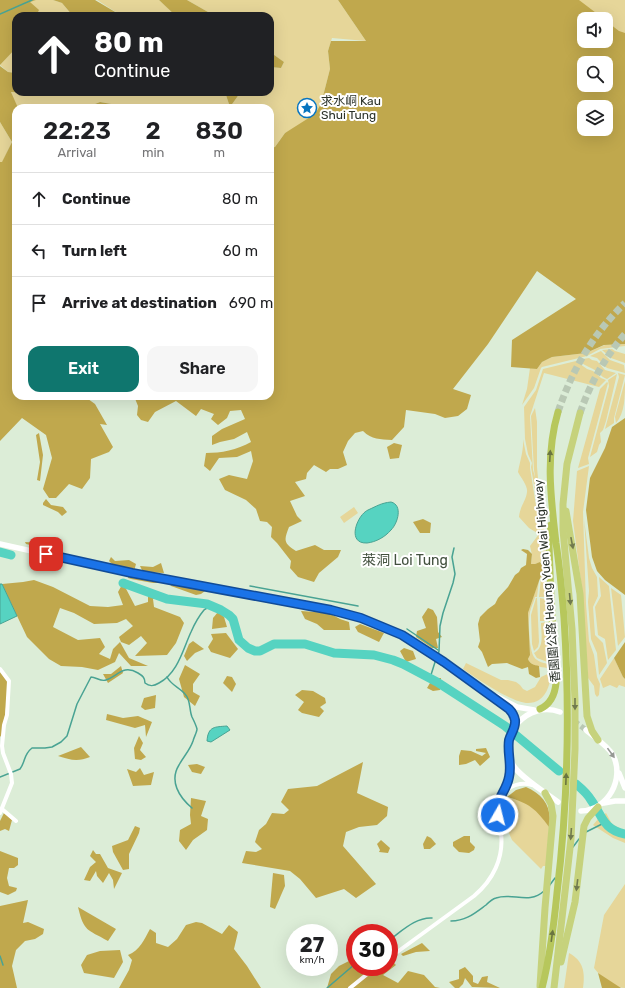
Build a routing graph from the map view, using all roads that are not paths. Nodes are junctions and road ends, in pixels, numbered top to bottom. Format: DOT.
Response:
graph roads {
  1 [pos="558,412"];
  2 [pos="580,413"];
  3 [pos="564,491"];
  4 [pos="552,509"];
  5 [pos="0,544"];
  6 [pos="0,669"];
  7 [pos="483,690"];
  8 [pos="538,710"];
  9 [pos="560,712"];
  10 [pos="517,720"];
  11 [pos="586,730"];
  12 [pos="598,740"];
  13 [pos="509,755"];
  14 [pos="618,771"];
  15 [pos="536,786"];
  16 [pos="625,788"];
  17 [pos="545,793"];
  18 [pos="502,794"];
  19 [pos="625,801"];
  20 [pos="558,802"];
  21 [pos="603,803"];
  22 [pos="1,811"];
  23 [pos="581,811"];
  24 [pos="589,813"];
  25 [pos="16,821"];
  26 [pos="398,951"];
  27 [pos="365,976"];
  28 [pos="350,988"];
  29 [pos="541,988"];
  30 [pos="556,988"];
  4 -- 1 [label="highway, 香園圍公路 Heung Yuen Wai Highway, one-way"];
  2 -- 3 [label="highway, 香園圍公路 Heung Yuen Wai Highway"];
  3 -- 12 [label="highway, one-way"];
  3 -- 30 [label="highway, 香園圍公路 Heung Yuen Wai Highway, one-way"];
  4 -- 8 [label="highway"];
  29 -- 4 [label="highway, 香園圍公路 Heung Yuen Wai Highway, one-way"];
  5 -- 7 [label="main road"];
  6 -- 22 [label="street"];
  7 -- 8 [label="main road"];
  7 -- 10 [label="main road"];
  8 -- 9 [label="main road"];
  8 -- 10 [label="main road"];
  10 -- 13 [label="main road"];
  11 -- 12 [label="main road"];
  12 -- 14 [label="main road, one-way"];
  13 -- 15 [label="main road"];
  13 -- 18 [label="street"];
  14 -- 16 [label="main road"];
  14 -- 21 [label="main road"];
  15 -- 17 [label="main road"];
  15 -- 18 [label="street"];
  17 -- 20 [label="main road"];
  17 -- 29 [label="highway"];
  18 -- 26 [label="street"];
  19 -- 21 [label="main road"];
  21 -- 24 [label="highway"];
  22 -- 25 [label="street"];
  23 -- 24 [label="main road"];
  24 -- 30 [label="highway, one-way"];
  27 -- 28 [label="street"];
}
